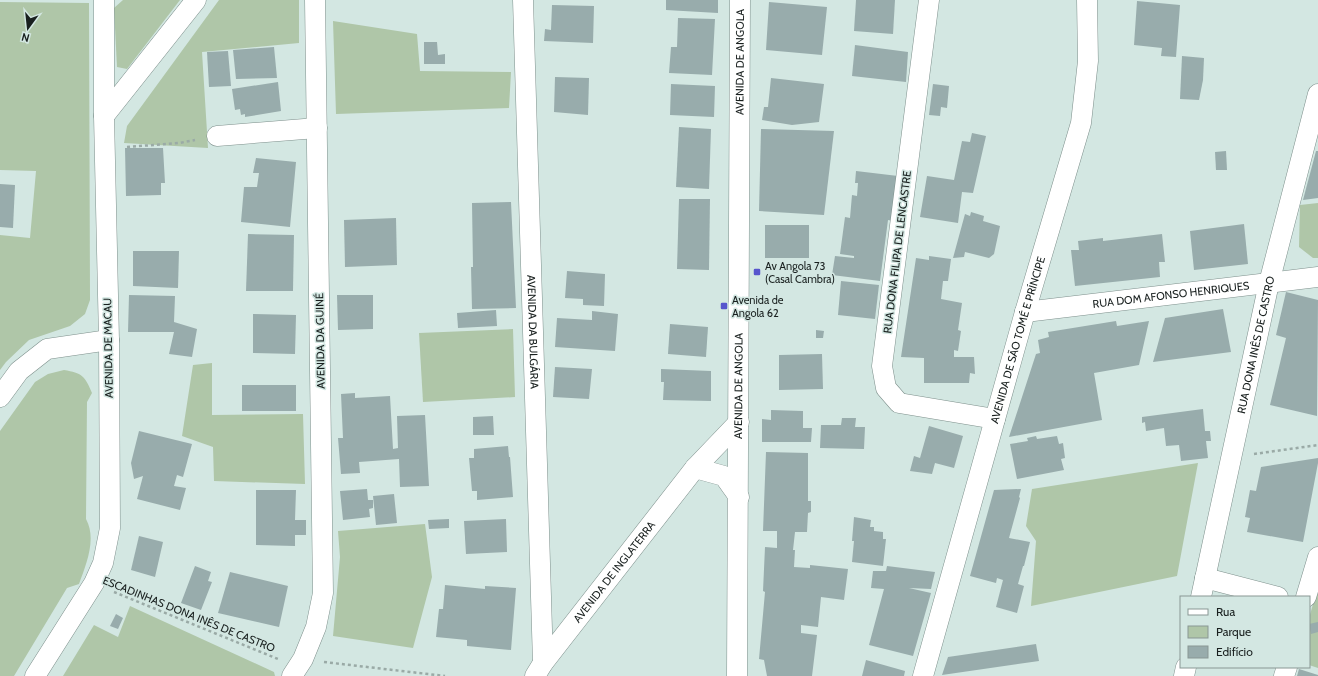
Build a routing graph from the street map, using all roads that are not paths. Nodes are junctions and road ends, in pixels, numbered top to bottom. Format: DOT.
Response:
graph roads {
  1 [pos="104,0"];
  2 [pos="196,0"];
  3 [pos="315,0"];
  4 [pos="523,0"];
  5 [pos="740,0"];
  6 [pos="929,0"];
  7 [pos="1086,0"];
  8 [pos="1318,94"];
  9 [pos="104,116"];
  10 [pos="317,128"];
  11 [pos="217,136"];
  12 [pos="1318,278"];
  13 [pos="1269,283"];
  14 [pos="1025,312"];
  15 [pos="108,340"];
  16 [pos="0,397"];
  17 [pos="995,419"];
  18 [pos="739,422"];
  19 [pos="695,468"];
  20 [pos="739,497"];
  21 [pos="1318,557"];
  22 [pos="1203,588"];
  23 [pos="1270,596"];
  24 [pos="1306,596"];
  25 [pos="539,670"];
  26 [pos="35,676"];
  27 [pos="292,676"];
  28 [pos="738,676"];
  29 [pos="923,676"];
  1 -- 9 [label="street, AVENIDA DE MACAU"];
  2 -- 9 [label="street"];
  3 -- 10 [label="street, AVENIDA DA GUINÉ"];
  4 -- 25 [label="street, AVENIDA DA BULGÁRIA"];
  5 -- 18 [label="street, AVENIDA DE ANGOLA"];
  6 -- 17 [label="street, RUA DONA FILIPA DE LENCASTRE"];
  7 -- 14 [label="street, AVENIDA DE SÃO TOMÉ E PRÍNCIPE"];
  8 -- 13 [label="street, RUA DONA INÊS DE CASTRO"];
  9 -- 15 [label="street, AVENIDA DE MACAU"];
  10 -- 11 [label="street"];
  10 -- 27 [label="street, AVENIDA DA GUINÉ"];
  12 -- 13 [label="street, RUA DOM AFONSO HENRIQUES"];
  13 -- 14 [label="street, RUA DOM AFONSO HENRIQUES"];
  13 -- 22 [label="street, RUA DONA INÊS DE CASTRO"];
  14 -- 17 [label="street, AVENIDA DE SÃO TOMÉ E PRÍNCIPE"];
  15 -- 16 [label="street"];
  15 -- 26 [label="street, AVENIDA DE MACAU"];
  17 -- 29 [label="street, AVENIDA DE SÃO TOMÉ E PRÍNCIPE"];
  18 -- 19 [label="street, AVENIDA DE INGLATERRA"];
  18 -- 20 [label="street, AVENIDA DE ANGOLA"];
  19 -- 20 [label="street"];
  19 -- 25 [label="street, AVENIDA DE INGLATERRA"];
  20 -- 28 [label="street, AVENIDA DE ANGOLA"];
  21 -- 24 [label="street"];
  22 -- 23 [label="street"];
}
